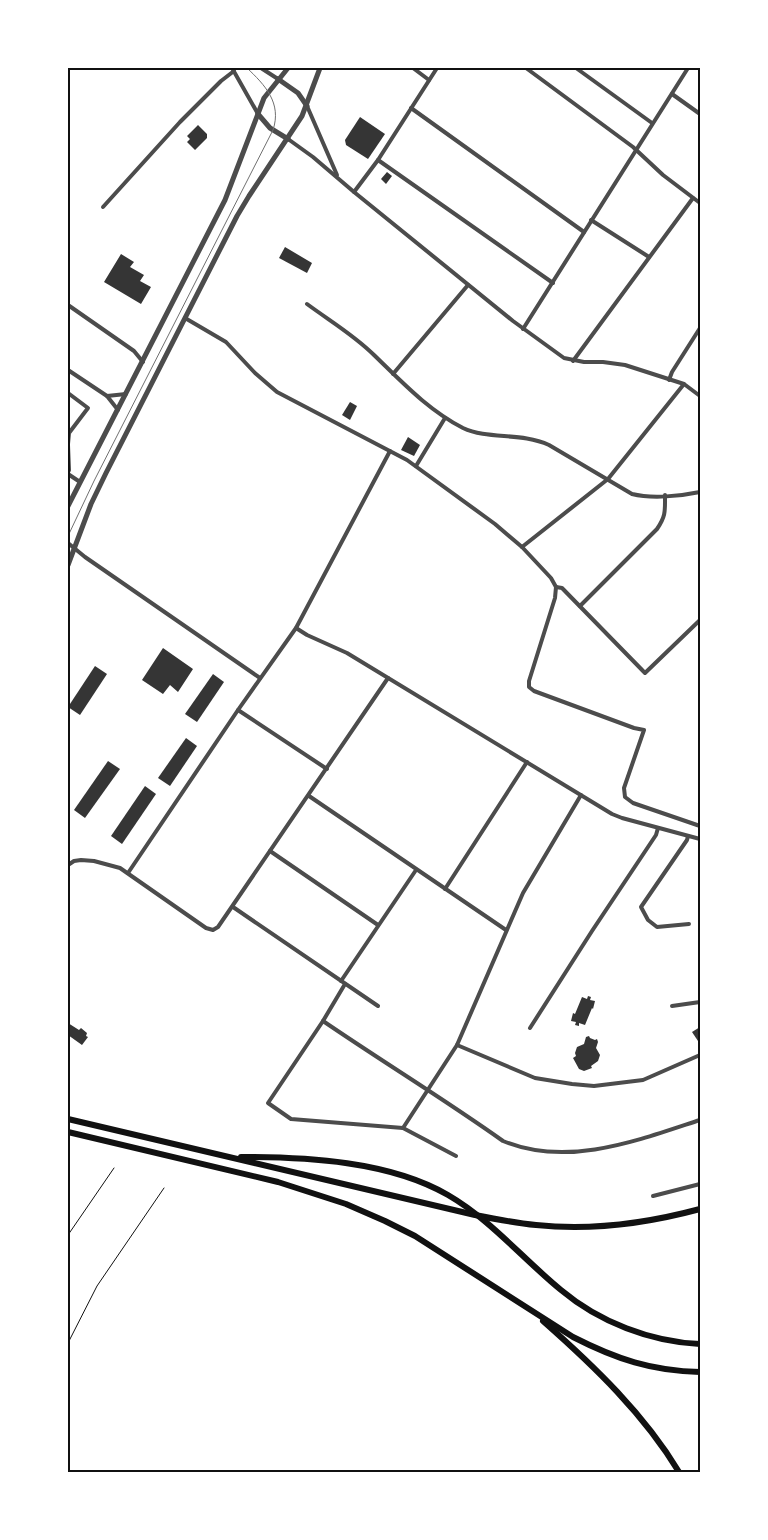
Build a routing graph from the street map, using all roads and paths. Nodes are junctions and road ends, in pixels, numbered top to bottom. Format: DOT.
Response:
graph roads {
  1 [pos="261,68"];
  2 [pos="288,68"];
  3 [pos="320,68"];
  4 [pos="413,68"];
  5 [pos="437,68"];
  6 [pos="526,68"];
  7 [pos="576,68"];
  8 [pos="688,68"];
  9 [pos="233,69"];
  10 [pos="278,79"];
  11 [pos="429,80"];
  12 [pos="672,94"];
  13 [pos="307,106"];
  14 [pos="411,108"];
  15 [pos="258,114"];
  16 [pos="700,114"];
  17 [pos="652,123"];
  18 [pos="288,139"];
  19 [pos="636,149"];
  20 [pos="378,160"];
  21 [pos="338,177"];
  22 [pos="354,192"];
  23 [pos="693,198"];
  24 [pos="700,203"];
  25 [pos="102,206"];
  26 [pos="591,220"];
  27 [pos="584,232"];
  28 [pos="649,257"];
  29 [pos="553,283"];
  30 [pos="468,285"];
  31 [pos="307,304"];
  32 [pos="68,305"];
  33 [pos="185,318"];
  34 [pos="700,328"];
  35 [pos="523,329"];
  36 [pos="573,361"];
  37 [pos="142,362"];
  38 [pos="68,370"];
  39 [pos="393,374"];
  40 [pos="669,380"];
  41 [pos="684,384"];
  42 [pos="68,394"];
  43 [pos="126,394"];
  44 [pos="107,396"];
  45 [pos="700,396"];
  46 [pos="118,410"];
  47 [pos="446,418"];
  48 [pos="68,445"];
  49 [pos="390,451"];
  50 [pos="416,466"];
  51 [pos="68,473"];
  52 [pos="608,479"];
  53 [pos="80,482"];
  54 [pos="700,492"];
  55 [pos="665,495"];
  56 [pos="68,506"];
  57 [pos="68,543"];
  58 [pos="522,547"];
  59 [pos="74,548"];
  60 [pos="68,565"];
  61 [pos="556,587"];
  62 [pos="580,606"];
  63 [pos="700,620"];
  64 [pos="296,628"];
  65 [pos="260,678"];
  66 [pos="388,678"];
  67 [pos="238,710"];
  68 [pos="527,762"];
  69 [pos="327,768"];
  70 [pos="581,795"];
  71 [pos="309,796"];
  72 [pos="700,826"];
  73 [pos="658,828"];
  74 [pos="688,836"];
  75 [pos="700,839"];
  76 [pos="270,851"];
  77 [pos="68,865"];
  78 [pos="416,870"];
  79 [pos="128,873"];
  80 [pos="445,889"];
  81 [pos="232,907"];
  82 [pos="689,924"];
  83 [pos="378,925"];
  84 [pos="506,930"];
  85 [pos="343,983"];
  86 [pos="700,1002"];
  87 [pos="378,1006"];
  88 [pos="672,1006"];
  89 [pos="323,1021"];
  90 [pos="530,1028"];
  91 [pos="457,1045"];
  92 [pos="700,1055"];
  93 [pos="427,1089"];
  94 [pos="68,1119"];
  95 [pos="700,1120"];
  96 [pos="403,1128"];
  97 [pos="68,1132"];
  98 [pos="456,1156"];
  99 [pos="229,1157"];
  100 [pos="114,1168"];
  101 [pos="700,1184"];
  102 [pos="164,1188"];
  103 [pos="653,1196"];
  104 [pos="700,1209"];
  105 [pos="68,1235"];
  106 [pos="526,1306"];
  107 [pos="68,1343"];
  108 [pos="700,1344"];
  109 [pos="700,1372"];
  110 [pos="679,1472"];
  1 -- 10 [label="street"];
  2 -- 10 [label="street"];
  3 -- 13 [label="street"];
  4 -- 11 [label="street"];
  5 -- 11 [label="street"];
  6 -- 19 [label="street"];
  7 -- 17 [label="street"];
  8 -- 12 [label="street"];
  9 -- 15 [label="street"];
  9 -- 25 [label="street"];
  10 -- 13 [label="street"];
  10 -- 15 [label="street"];
  11 -- 14 [label="street"];
  12 -- 16 [label="street"];
  12 -- 17 [label="street"];
  13 -- 18 [label="street"];
  13 -- 21 [label="street"];
  14 -- 20 [label="street"];
  14 -- 27 [label="street"];
  15 -- 18 [label="street"];
  15 -- 37 [label="street"];
  17 -- 19 [label="street"];
  18 -- 21 [label="street"];
  18 -- 33 [label="street"];
  19 -- 23 [label="street"];
  19 -- 26 [label="street"];
  20 -- 22 [label="street"];
  20 -- 29 [label="street"];
  21 -- 22 [label="street"];
  22 -- 30 [label="street"];
  23 -- 24 [label="street"];
  23 -- 28 [label="street"];
  26 -- 27 [label="street"];
  26 -- 28 [label="street"];
  27 -- 29 [label="street"];
  28 -- 36 [label="street"];
  29 -- 35 [label="street"];
  30 -- 35 [label="street"];
  30 -- 39 [label="street"];
  31 -- 39 [label="street"];
  32 -- 37 [label="street"];
  33 -- 49 [label="street"];
  33 -- 59 [label="street"];
  34 -- 40 [label="street"];
  35 -- 36 [label="street"];
  36 -- 40 [label="street"];
  37 -- 43 [label="street"];
  38 -- 44 [label="street"];
  39 -- 47 [label="street"];
  40 -- 41 [label="street"];
  41 -- 45 [label="street"];
  41 -- 52 [label="street"];
  42 -- 48 [label="street"];
  43 -- 44 [label="street"];
  43 -- 46 [label="street"];
  44 -- 46 [label="street"];
  46 -- 53 [label="street"];
  47 -- 50 [label="street"];
  47 -- 52 [label="street"];
  48 -- 51 [label="street"];
  49 -- 50 [label="street"];
  49 -- 64 [label="street"];
  50 -- 58 [label="street"];
  51 -- 53 [label="street"];
  52 -- 55 [label="street"];
  52 -- 58 [label="street"];
  53 -- 56 [label="street"];
  54 -- 55 [label="street"];
  55 -- 62 [label="street"];
  57 -- 59 [label="street"];
  58 -- 61 [label="street"];
  59 -- 60 [label="street"];
  59 -- 65 [label="street"];
  61 -- 62 [label="street"];
  61 -- 72 [label="street"];
  62 -- 63 [label="street"];
  64 -- 65 [label="street"];
  64 -- 66 [label="street"];
  65 -- 67 [label="street"];
  66 -- 68 [label="street"];
  66 -- 69 [label="street"];
  67 -- 69 [label="street"];
  67 -- 79 [label="street"];
  68 -- 70 [label="street"];
  68 -- 80 [label="street"];
  69 -- 71 [label="street"];
  70 -- 73 [label="street"];
  70 -- 84 [label="street"];
  71 -- 76 [label="street"];
  71 -- 78 [label="street"];
  73 -- 74 [label="street"];
  73 -- 90 [label="street"];
  74 -- 75 [label="street"];
  74 -- 82 [label="street"];
  76 -- 81 [label="street"];
  76 -- 83 [label="street"];
  77 -- 79 [label="street"];
  78 -- 80 [label="street"];
  78 -- 83 [label="street"];
  79 -- 81 [label="street"];
  80 -- 84 [label="street"];
  81 -- 85 [label="street"];
  83 -- 85 [label="street"];
  84 -- 91 [label="street"];
  85 -- 87 [label="street"];
  85 -- 89 [label="street"];
  86 -- 88 [label="street"];
  89 -- 93 [label="street"];
  89 -- 96 [label="street"];
  91 -- 92 [label="street"];
  91 -- 93 [label="street"];
  93 -- 95 [label="street"];
  93 -- 96 [label="street"];
  94 -- 99 [label="main road"];
  96 -- 98 [label="street"];
  97 -- 106 [label="main road"];
  99 -- 104 [label="main road"];
  99 -- 108 [label="main road"];
  100 -- 105 [label="path"];
  101 -- 103 [label="street"];
  102 -- 107 [label="path"];
  106 -- 109 [label="main road"];
  106 -- 110 [label="main road"];
}
